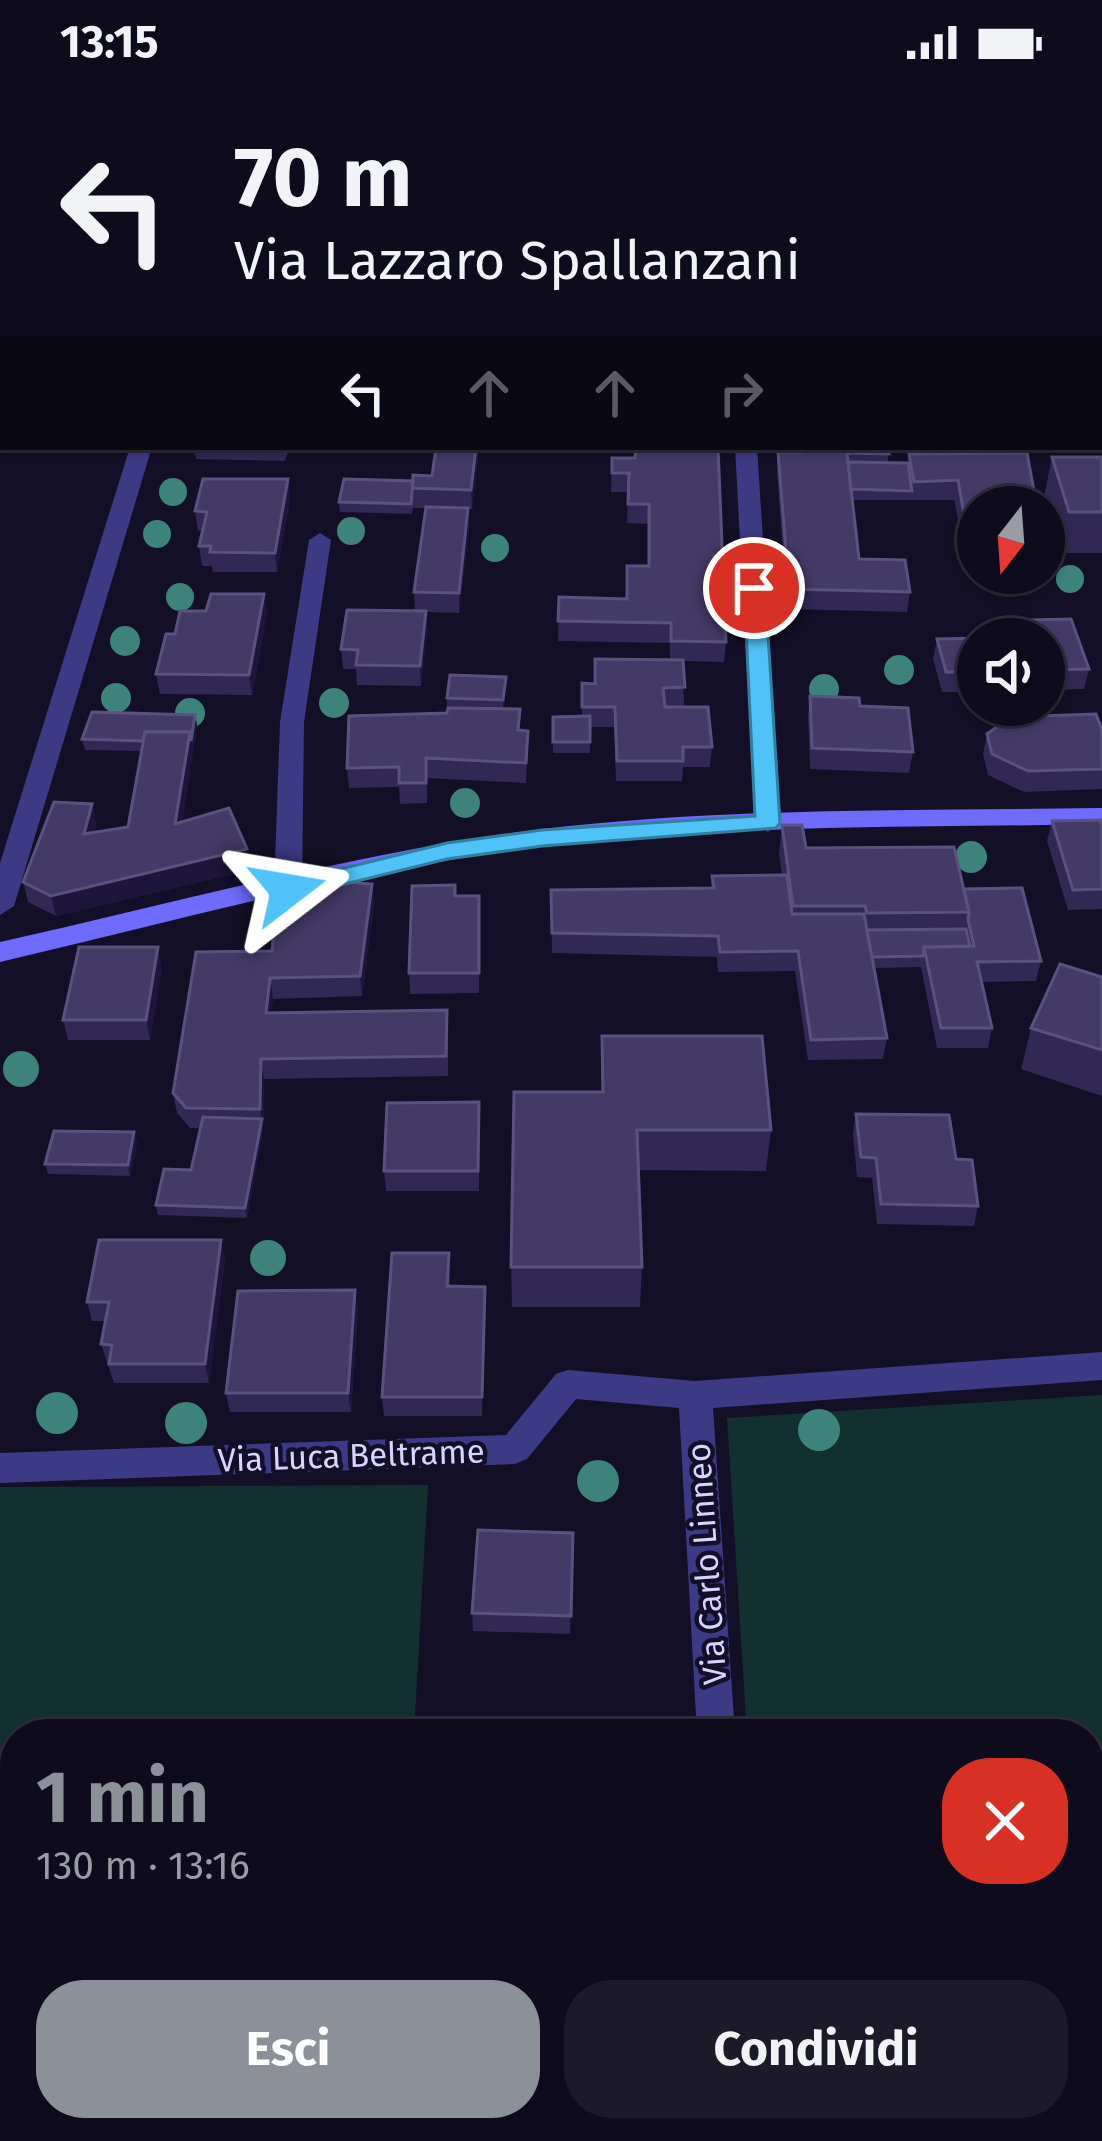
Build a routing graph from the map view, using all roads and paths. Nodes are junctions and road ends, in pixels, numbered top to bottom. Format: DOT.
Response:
graph roads {
  1 [pos="140,450"];
  2 [pos="746,450"];
  3 [pos="320,540"];
  4 [pos="1102,816"];
  5 [pos="768,823"];
  6 [pos="288,890"];
  7 [pos="0,906"];
  8 [pos="0,952"];
  9 [pos="1102,1366"];
  10 [pos="695,1395"];
  11 [pos="0,1468"];
  12 [pos="715,1719"];
  1 -- 7 [label="street"];
  2 -- 5 [label="street"];
  3 -- 6 [label="street"];
  4 -- 5 [label="street"];
  5 -- 6 [label="street"];
  6 -- 8 [label="street"];
  9 -- 10 [label="street, Via Luca Beltrame"];
  10 -- 11 [label="street, Via Luca Beltrame"];
  10 -- 12 [label="street, Via Carlo Linneo"];
}
